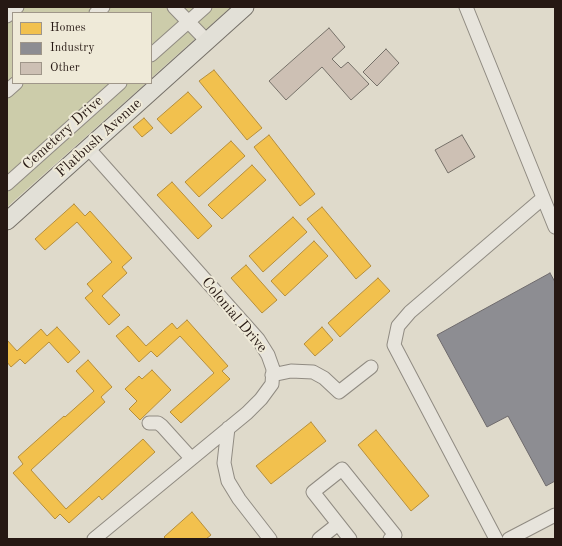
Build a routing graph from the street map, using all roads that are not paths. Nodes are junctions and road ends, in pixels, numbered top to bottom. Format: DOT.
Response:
graph roads {
  1 [pos="17,7"];
  2 [pos="174,7"];
  3 [pos="205,7"];
  4 [pos="245,7"];
  5 [pos="466,7"];
  6 [pos="7,16"];
  7 [pos="189,22"];
  8 [pos="207,41"];
  9 [pos="152,54"];
  10 [pos="15,84"];
  11 [pos="119,84"];
  12 [pos="7,91"];
  13 [pos="88,148"];
  14 [pos="7,184"];
  15 [pos="543,198"];
  16 [pos="7,220"];
  17 [pos="555,227"];
  18 [pos="371,367"];
  19 [pos="272,375"];
  20 [pos="149,423"];
  21 [pos="228,428"];
  22 [pos="191,458"];
  23 [pos="555,515"];
  24 [pos="338,524"];
  25 [pos="94,539"];
  26 [pos="270,539"];
  27 [pos="319,539"];
  28 [pos="350,539"];
  29 [pos="390,539"];
  30 [pos="496,539"];
  31 [pos="509,539"];
  1 -- 6 [label="street"];
  2 -- 7 [label="street"];
  3 -- 7 [label="street"];
  4 -- 8 [label="main road, Flatbush Avenue"];
  5 -- 15 [label="street"];
  7 -- 8 [label="street"];
  7 -- 9 [label="street"];
  8 -- 13 [label="main road, Flatbush Avenue"];
  10 -- 12 [label="street"];
  11 -- 14 [label="street, Cemetery Drive"];
  13 -- 16 [label="main road, Flatbush Avenue"];
  13 -- 19 [label="street, Colonial Drive"];
  15 -- 17 [label="street"];
  15 -- 30 [label="street"];
  18 -- 19 [label="street"];
  19 -- 21 [label="street, Colonial Drive"];
  20 -- 22 [label="street"];
  21 -- 22 [label="street, Colonial Drive"];
  21 -- 26 [label="street"];
  22 -- 25 [label="street, Colonial Drive"];
  23 -- 31 [label="street"];
  24 -- 27 [label="street"];
  24 -- 28 [label="street"];
  24 -- 29 [label="street"];
}
